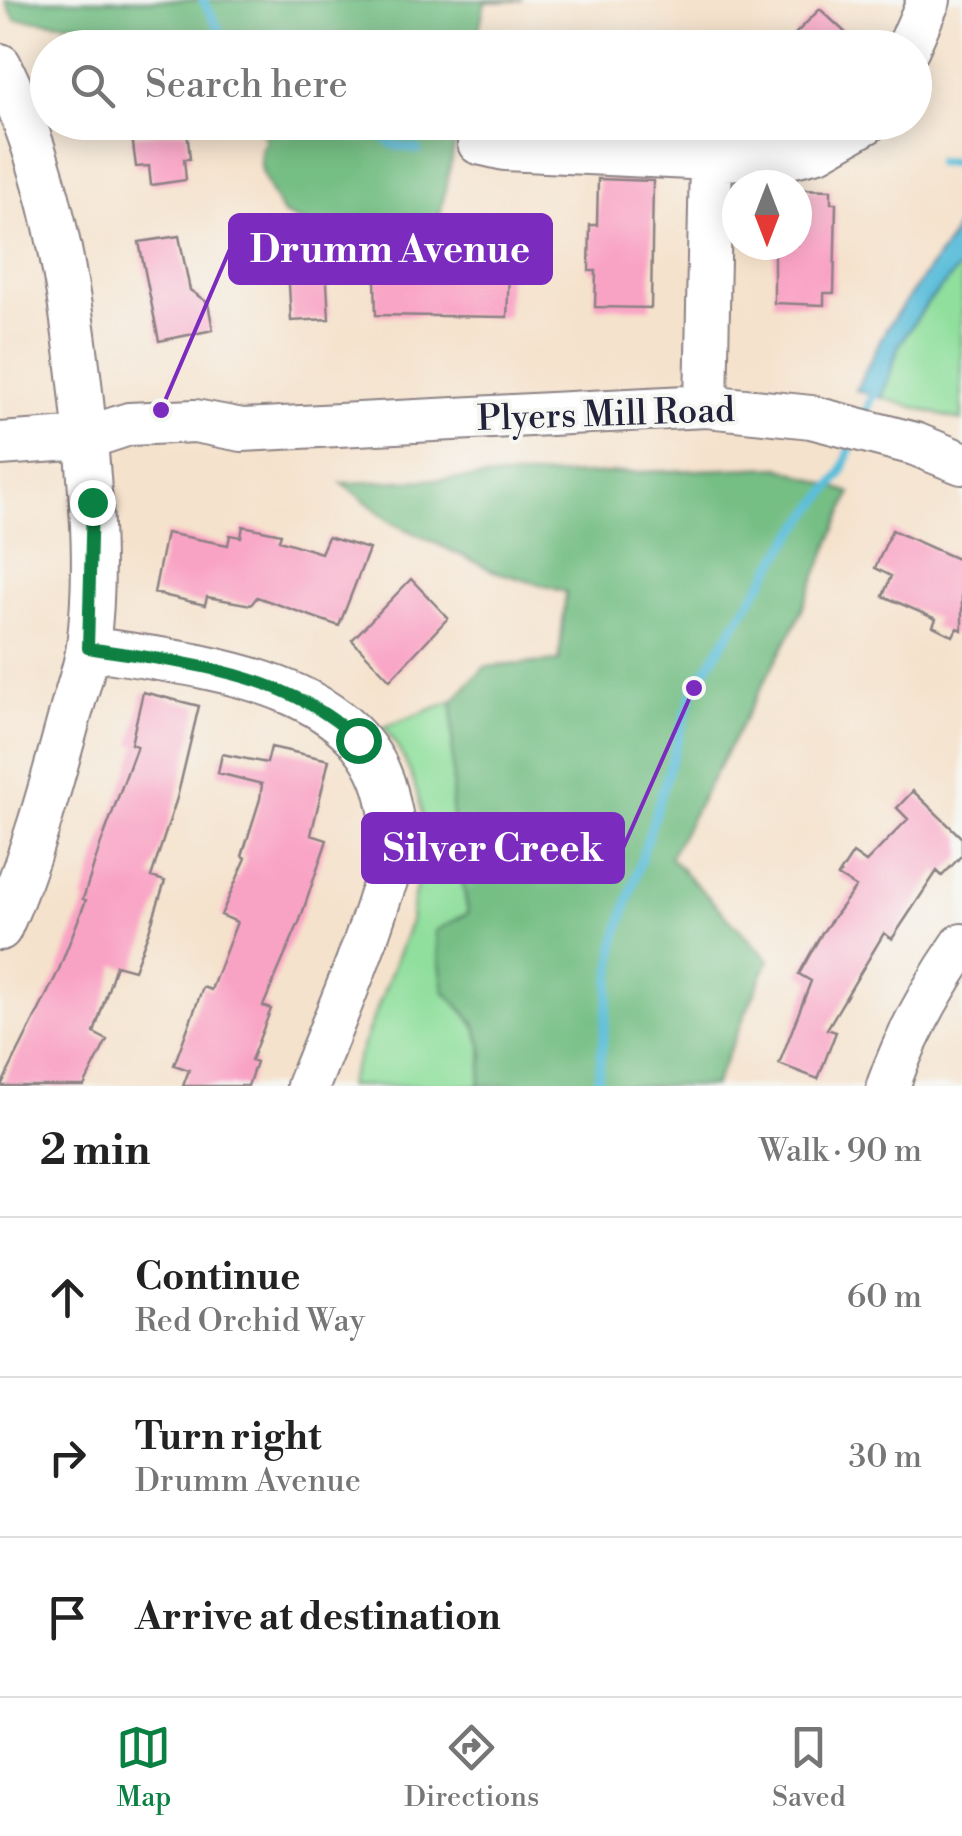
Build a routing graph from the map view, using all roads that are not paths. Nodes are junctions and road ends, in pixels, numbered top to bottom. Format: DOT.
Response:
graph roads {
  1 [pos="928,0"];
  2 [pos="916,30"];
  3 [pos="0,65"];
  4 [pos="30,137"];
  5 [pos="31,140"];
  6 [pos="836,140"];
  7 [pos="480,143"];
  8 [pos="711,159"];
  9 [pos="706,406"];
  10 [pos="86,438"];
  11 [pos="0,444"];
  12 [pos="962,462"];
  13 [pos="88,648"];
  14 [pos="0,928"];
  15 [pos="962,945"];
  16 [pos="308,1086"];
  17 [pos="888,1086"];
  1 -- 2 [label="street"];
  3 -- 4 [label="street"];
  5 -- 10 [label="street"];
  6 -- 8 [label="street"];
  7 -- 8 [label="street"];
  8 -- 9 [label="street"];
  9 -- 10 [label="street, Plyers Mill Road"];
  9 -- 12 [label="street, Plyers Mill Road"];
  10 -- 11 [label="street, Plyers Mill Road"];
  10 -- 13 [label="street"];
  13 -- 14 [label="street"];
  13 -- 16 [label="street"];
  15 -- 17 [label="street"];
}
